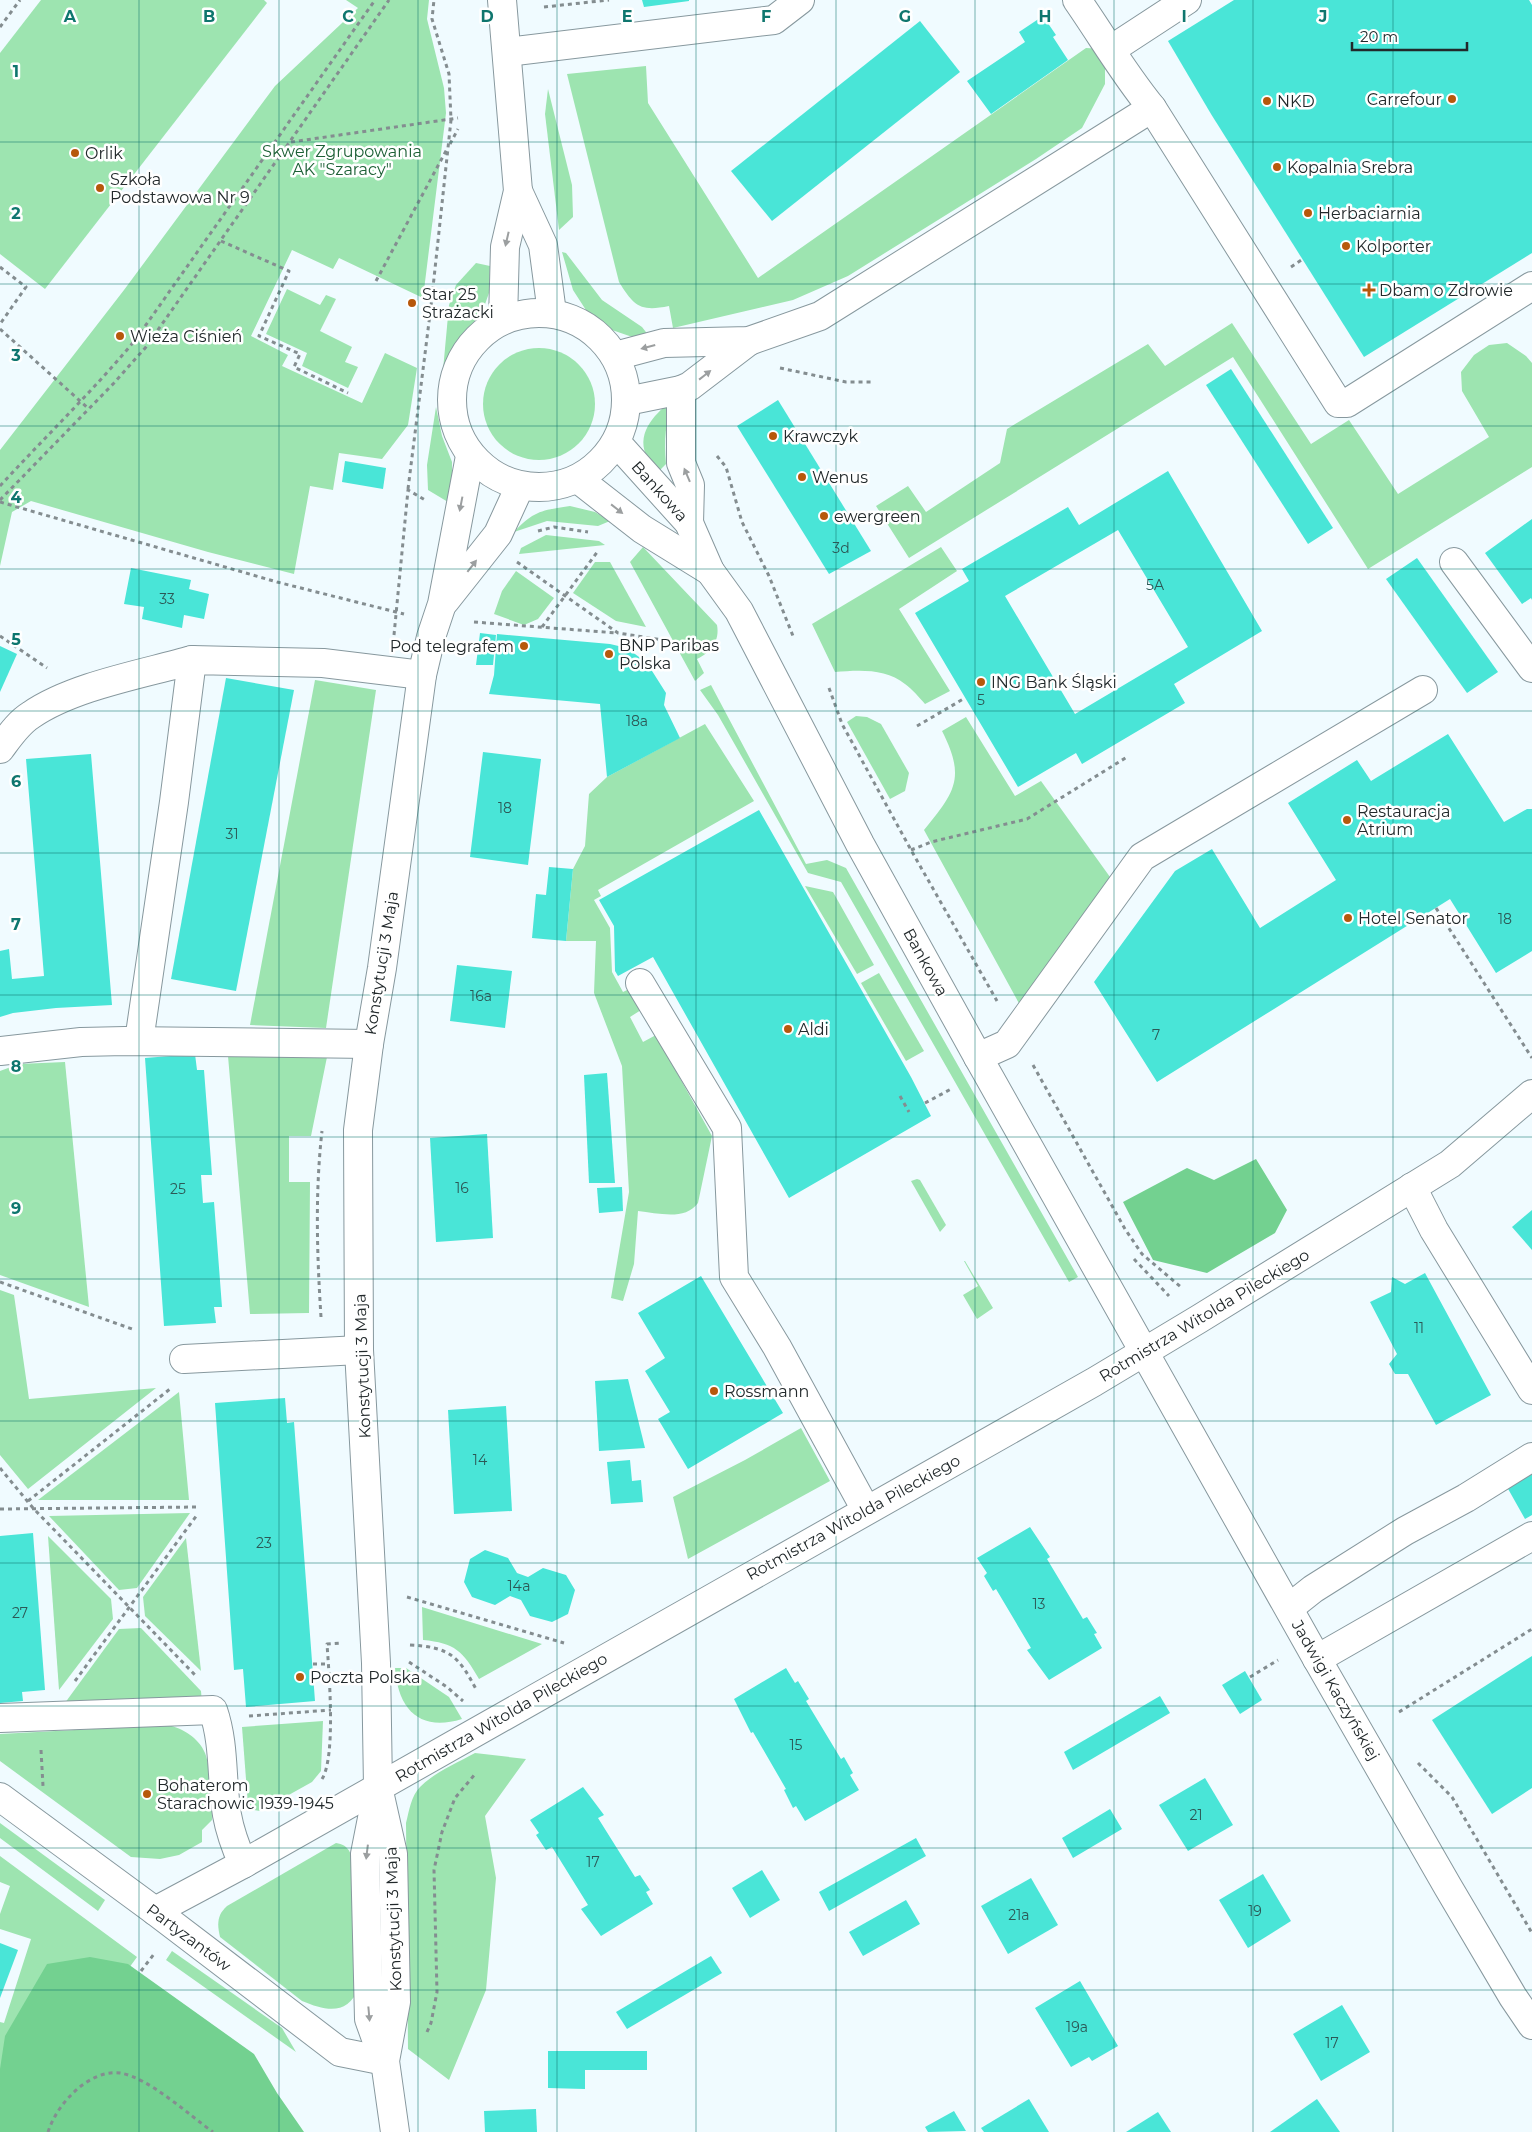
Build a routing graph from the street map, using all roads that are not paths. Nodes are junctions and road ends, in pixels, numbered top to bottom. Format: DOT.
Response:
graph roads {
  1 [pos="502,0"];
  2 [pos="800,0"];
  3 [pos="1077,0"];
  4 [pos="1187,0"];
  5 [pos="1112,49"];
  6 [pos="507,52"];
  7 [pos="1152,108"];
  8 [pos="518,192"];
  9 [pos="1532,286"];
  10 [pos="552,313"];
  11 [pos="503,320"];
  12 [pos="748,341"];
  13 [pos="615,356"];
  14 [pos="681,390"];
  15 [pos="627,401"];
  16 [pos="616,442"];
  17 [pos="470,456"];
  18 [pos="578,480"];
  19 [pos="520,486"];
  20 [pos="689,523"];
  21 [pos="1454,562"];
  22 [pos="710,571"];
  23 [pos="442,604"];
  24 [pos="192,660"];
  25 [pos="1532,668"];
  26 [pos="422,675"];
  27 [pos="1423,690"];
  28 [pos="0,749"];
  29 [pos="640,983"];
  30 [pos="139,1041"];
  31 [pos="368,1044"];
  32 [pos="0,1051"];
  33 [pos="978,1057"];
  34 [pos="1532,1094"];
  35 [pos="1412,1187"];
  36 [pos="360,1350"];
  37 [pos="1144,1352"];
  38 [pos="184,1359"];
  39 [pos="1532,1390"];
  40 [pos="1532,1457"];
  41 [pos="866,1510"];
  42 [pos="1532,1536"];
  43 [pos="1289,1608"];
  44 [pos="1317,1659"];
  45 [pos="0,1718"];
  46 [pos="378,1787"];
  47 [pos="0,1797"];
  48 [pos="243,1864"];
  49 [pos="155,1911"];
  50 [pos="1532,2025"];
  51 [pos="384,2062"];
  52 [pos="395,2132"];
  1 -- 6 [label="street"];
  2 -- 6 [label="street"];
  3 -- 5 [label="street"];
  4 -- 5 [label="street"];
  5 -- 7 [label="street"];
  6 -- 8 [label="street"];
  7 -- 9 [label="street"];
  7 -- 12 [label="street"];
  8 -- 10 [label="street"];
  8 -- 11 [label="street, one-way"];
  10 -- 11 [label="street"];
  10 -- 13 [label="street"];
  11 -- 17 [label="street"];
  12 -- 13 [label="street, one-way"];
  14 -- 12 [label="street, one-way"];
  13 -- 15 [label="street"];
  14 -- 15 [label="street"];
  20 -- 14 [label="street, one-way"];
  15 -- 16 [label="street"];
  16 -- 18 [label="street"];
  16 -- 20 [label="street, Bankowa"];
  17 -- 19 [label="street"];
  17 -- 23 [label="street, Konstytucji 3 Maja, one-way"];
  18 -- 19 [label="street"];
  18 -- 22 [label="street, Bankowa, one-way"];
  23 -- 19 [label="street, Konstytucji 3 Maja, one-way"];
  20 -- 22 [label="street, Bankowa"];
  21 -- 25 [label="street"];
  22 -- 33 [label="street, Bankowa"];
  23 -- 26 [label="street, Konstytucji 3 Maja"];
  24 -- 26 [label="street"];
  24 -- 28 [label="street"];
  24 -- 30 [label="street"];
  26 -- 31 [label="street, Konstytucji 3 Maja"];
  27 -- 33 [label="street"];
  29 -- 41 [label="street"];
  30 -- 31 [label="street"];
  30 -- 32 [label="street"];
  31 -- 36 [label="street, Konstytucji 3 Maja"];
  33 -- 37 [label="street, Bankowa"];
  34 -- 35 [label="street, Rotmistrza Witolda Pileckiego"];
  35 -- 37 [label="street, Rotmistrza Witolda Pileckiego"];
  35 -- 39 [label="street"];
  36 -- 38 [label="street"];
  36 -- 46 [label="street, Konstytucji 3 Maja"];
  37 -- 41 [label="street, Rotmistrza Witolda Pileckiego"];
  37 -- 43 [label="street, Jadwigi Kaczyńskiej"];
  40 -- 43 [label="street"];
  41 -- 46 [label="street, Rotmistrza Witolda Pileckiego"];
  42 -- 44 [label="street"];
  43 -- 44 [label="street, Jadwigi Kaczyńskiej"];
  44 -- 50 [label="street, Jadwigi Kaczyńskiej"];
  45 -- 48 [label="street"];
  46 -- 48 [label="street, Rotmistrza Witolda Pileckiego"];
  46 -- 51 [label="street, Konstytucji 3 Maja"];
  47 -- 49 [label="street, Partyzantów"];
  48 -- 49 [label="street, Rotmistrza Witolda Pileckiego"];
  49 -- 51 [label="street, Partyzantów"];
  51 -- 52 [label="street, Konstytucji 3 Maja"];
}
